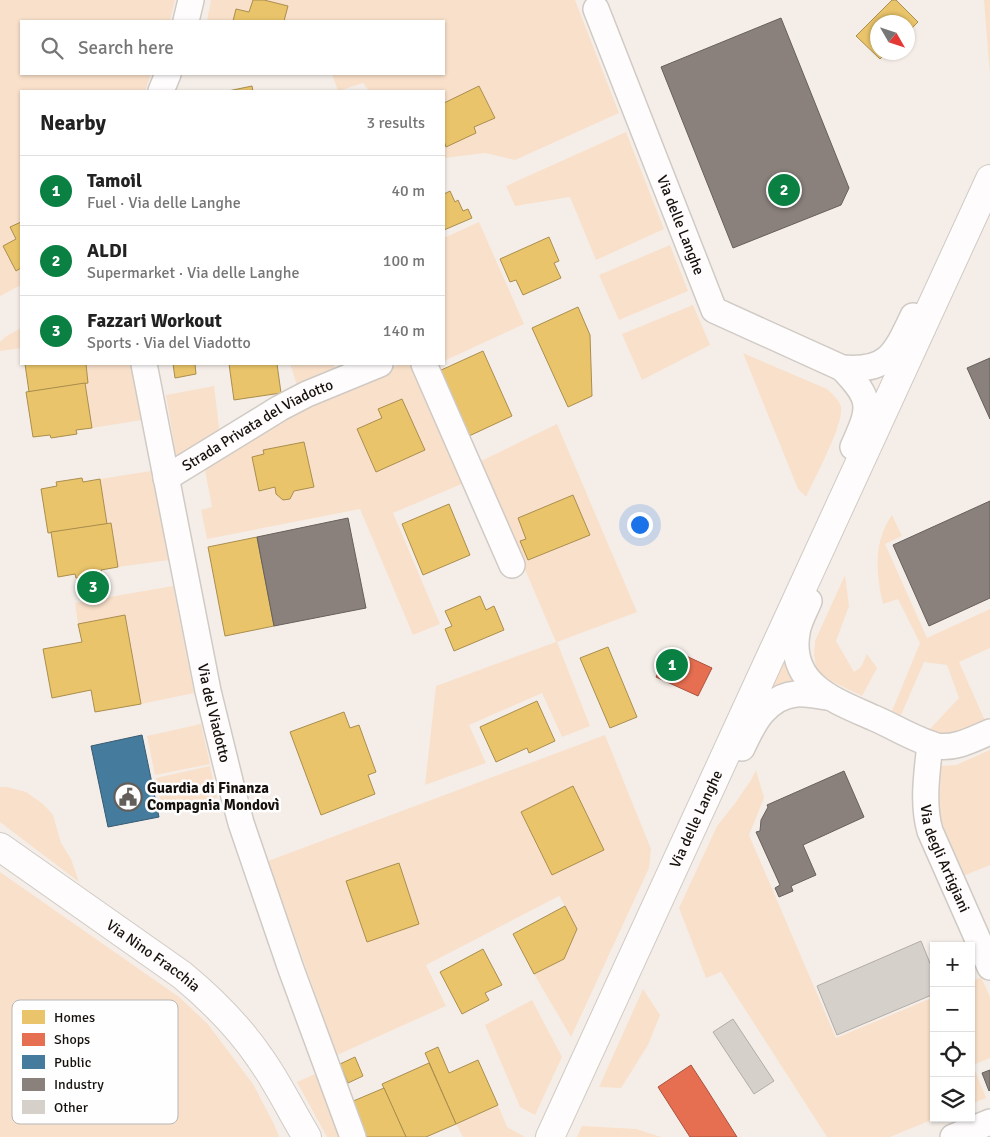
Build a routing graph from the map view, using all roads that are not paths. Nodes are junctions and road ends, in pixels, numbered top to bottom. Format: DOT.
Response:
graph roads {
  1 [pos="191,0"];
  2 [pos="596,9"];
  3 [pos="186,20"];
  4 [pos="168,75"];
  5 [pos="161,90"];
  6 [pos="990,179"];
  7 [pos="947,274"];
  8 [pos="144,365"];
  9 [pos="378,365"];
  10 [pos="424,365"];
  11 [pos="842,368"];
  12 [pos="166,478"];
  13 [pos="843,500"];
  14 [pos="512,565"];
  15 [pos="808,575"];
  16 [pos="828,697"];
  17 [pos="990,732"];
  18 [pos="930,744"];
  19 [pos="718,772"];
  20 [pos="0,847"];
  21 [pos="990,967"];
  22 [pos="280,1092"];
  23 [pos="990,1122"];
  24 [pos="297,1137"];
  25 [pos="307,1137"];
  26 [pos="353,1137"];
  27 [pos="550,1137"];
  28 [pos="953,1137"];
  1 -- 3 [label="street"];
  2 -- 11 [label="street, Via delle Langhe"];
  4 -- 5 [label="street"];
  6 -- 7 [label="main road, Via delle Langhe"];
  7 -- 11 [label="street, Via delle Langhe"];
  7 -- 13 [label="main road, Via delle Langhe"];
  8 -- 12 [label="street, Via del Viadotto"];
  9 -- 12 [label="street, Strada Privata del Viadotto"];
  10 -- 14 [label="street"];
  11 -- 13 [label="street, Via delle Langhe"];
  12 -- 26 [label="street, Via del Viadotto"];
  13 -- 15 [label="main road, Via delle Langhe"];
  15 -- 16 [label="street"];
  15 -- 19 [label="main road, Via delle Langhe"];
  16 -- 18 [label="street"];
  16 -- 19 [label="street"];
  17 -- 18 [label="street"];
  18 -- 21 [label="street, Via degli Artigiani"];
  19 -- 27 [label="main road, Via delle Langhe"];
  20 -- 22 [label="main road, Via Nino Fracchia"];
  22 -- 24 [label="main road, Via Nino Fracchia"];
  22 -- 25 [label="main road, Via Nino Fracchia"];
  23 -- 28 [label="street"];
}
